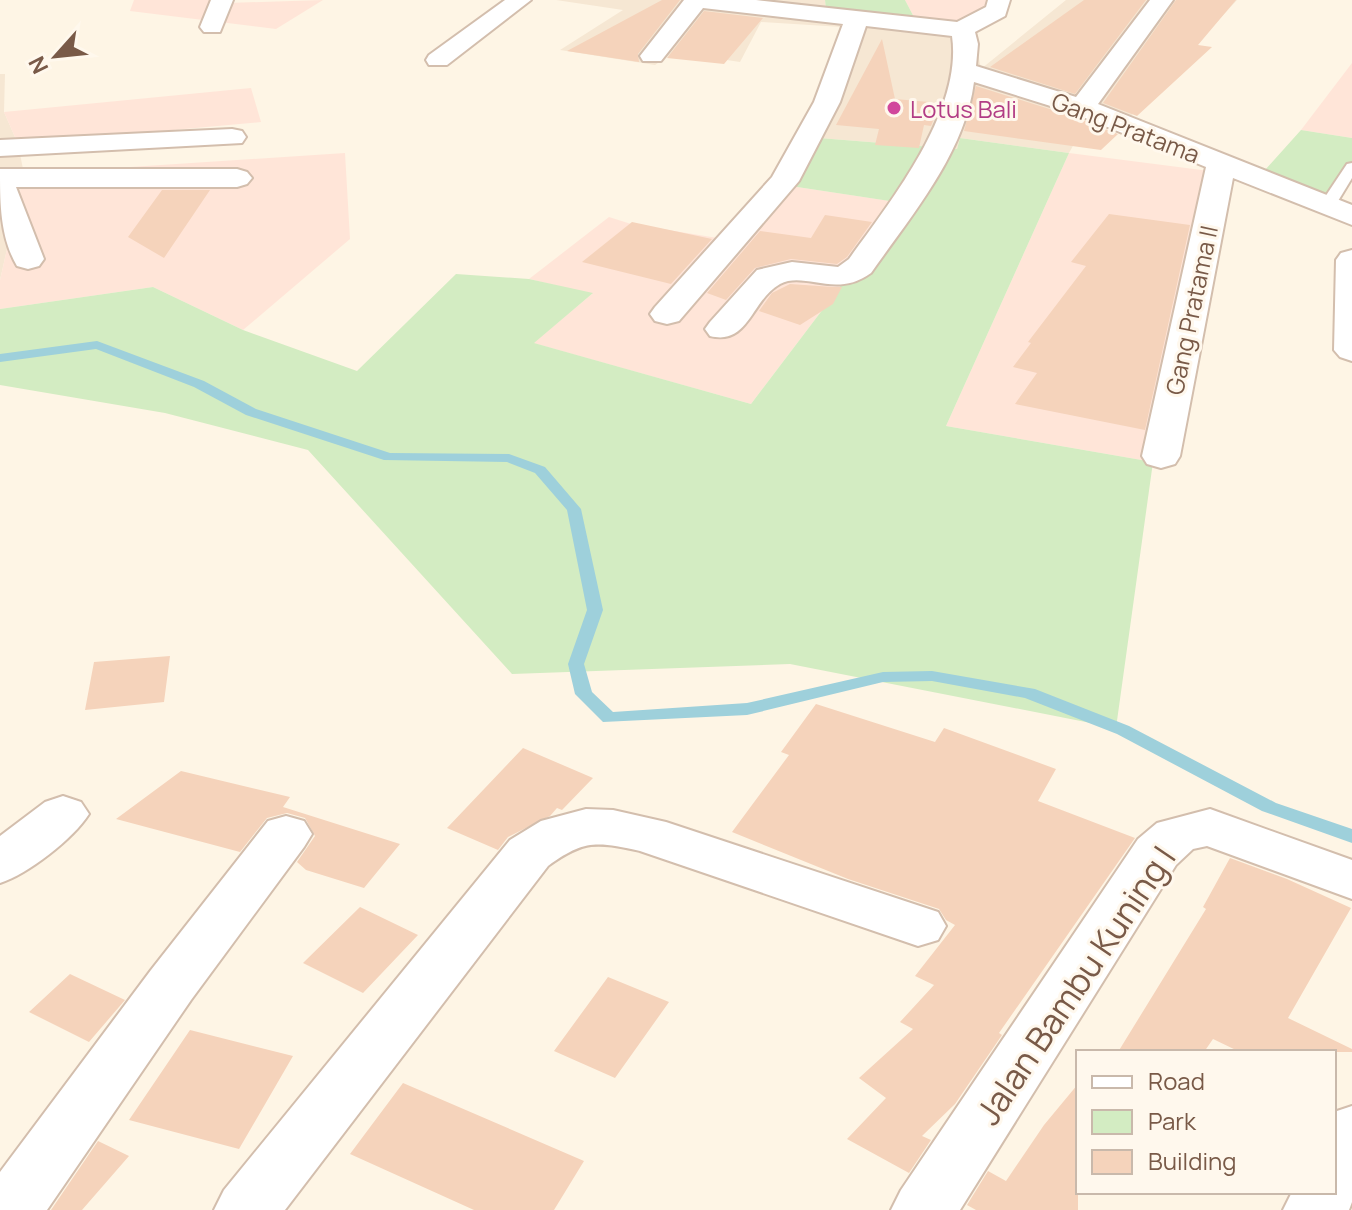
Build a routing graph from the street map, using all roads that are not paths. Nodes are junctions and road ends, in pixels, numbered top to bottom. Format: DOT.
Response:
graph roads {
  1 [pos="222,0"];
  2 [pos="520,0"];
  3 [pos="696,0"];
  4 [pos="999,0"];
  5 [pos="1162,0"];
  6 [pos="856,20"];
  7 [pos="212,27"];
  8 [pos="961,30"];
  9 [pos="652,56"];
  10 [pos="438,60"];
  11 [pos="963,70"];
  12 [pos="1082,107"];
  13 [pos="232,137"];
  14 [pos="0,148"];
  15 [pos="1221,164"];
  16 [pos="1352,167"];
  17 [pos="0,178"];
  18 [pos="237,178"];
  19 [pos="0,184"];
  20 [pos="1340,211"];
  21 [pos="28,259"];
  22 [pos="1352,260"];
  23 [pos="667,314"];
  24 [pos="722,329"];
  25 [pos="1352,350"];
  26 [pos="1161,456"];
  27 [pos="63,814"];
  28 [pos="286,834"];
  29 [pos="0,864"];
  30 [pos="1352,880"];
  31 [pos="918,926"];
  32 [pos="1352,1132"];
  33 [pos="1336,1168"];
  34 [pos="931,1208"];
  35 [pos="10,1210"];
  36 [pos="247,1210"];
  1 -- 7 [label="street"];
  2 -- 10 [label="street"];
  3 -- 6 [label="street"];
  3 -- 9 [label="street"];
  4 -- 8 [label="street"];
  5 -- 12 [label="street"];
  6 -- 8 [label="street"];
  6 -- 23 [label="street"];
  8 -- 11 [label="street"];
  11 -- 12 [label="street, Gang Pratama"];
  11 -- 24 [label="street"];
  12 -- 15 [label="street, Gang Pratama"];
  13 -- 14 [label="street"];
  15 -- 20 [label="street, Gang Pratama"];
  15 -- 26 [label="street, Gang Pratama II"];
  16 -- 20 [label="lane"];
  17 -- 18 [label="street"];
  19 -- 21 [label="street"];
  22 -- 25 [label="street"];
  27 -- 29 [label="street"];
  28 -- 35 [label="street"];
  30 -- 34 [label="street, Jalan Bambu Kuning I"];
  31 -- 36 [label="street"];
  32 -- 33 [label="street"];
}
